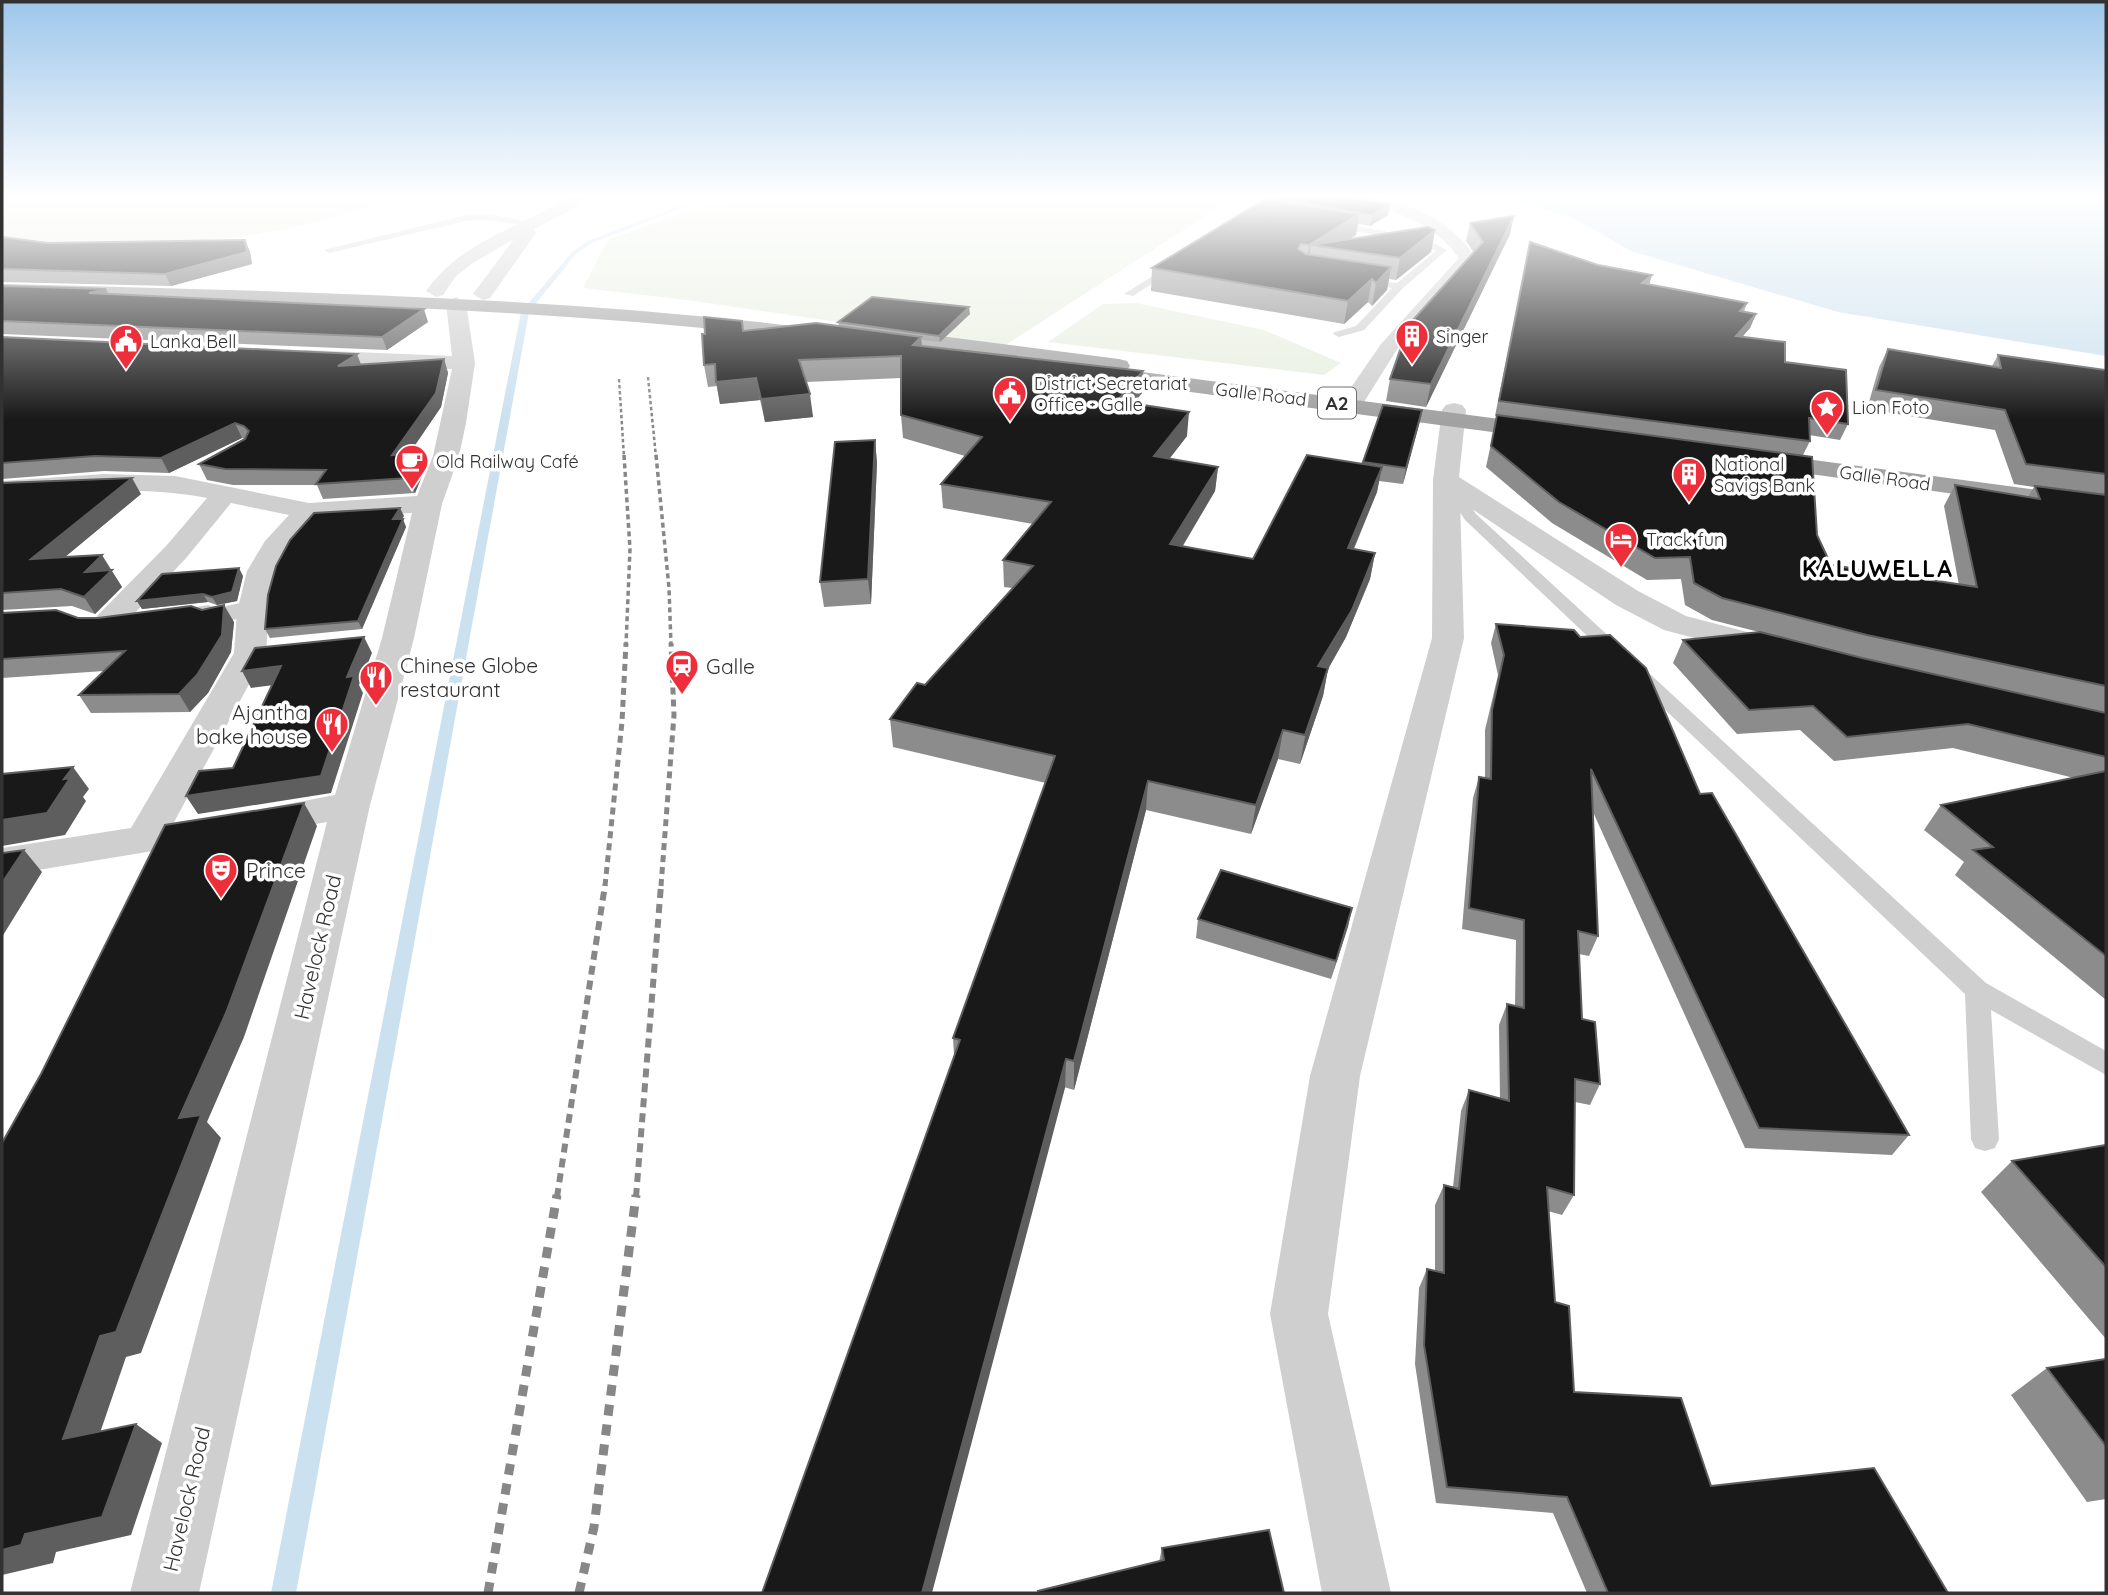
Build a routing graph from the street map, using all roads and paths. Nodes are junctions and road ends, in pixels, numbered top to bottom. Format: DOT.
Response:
graph roads {
  1 [pos="452,270"];
  2 [pos="497,270"];
  3 [pos="1166,270"];
  4 [pos="1417,270"];
  5 [pos="1458,270"];
  6 [pos="2,280"];
  7 [pos="1372,281"];
  8 [pos="1399,286"];
  9 [pos="2,290"];
  10 [pos="436,291"];
  11 [pos="479,293"];
  12 [pos="1129,294"];
  13 [pos="522,300"];
  14 [pos="456,303"];
  15 [pos="1339,334"];
  16 [pos="287,355"];
  17 [pos="464,363"];
  18 [pos="1353,400"];
  19 [pos="1453,414"];
  20 [pos="1568,430"];
  21 [pos="212,463"];
  22 [pos="1446,480"];
  23 [pos="175,484"];
  24 [pos="2,489"];
  25 [pos="225,494"];
  26 [pos="2106,496"];
  27 [pos="428,504"];
  28 [pos="2106,508"];
  29 [pos="309,510"];
  30 [pos="254,608"];
  31 [pos="95,622"];
  32 [pos="1796,655"];
  33 [pos="351,806"];
  34 [pos="144,840"];
  35 [pos="2,862"];
  36 [pos="1977,990"];
  37 [pos="2106,1064"];
  38 [pos="1985,1139"];
  39 [pos="164,1593"];
  40 [pos="1356,1593"];
  1 -- 10 [label="street"];
  2 -- 11 [label="street"];
  3 -- 12 [label="lane"];
  4 -- 8 [label="lane"];
  5 -- 18 [label="street"];
  6 -- 10 [label="highway, A2"];
  7 -- 8 [label="lane"];
  8 -- 15 [label="lane"];
  9 -- 14 [label="highway, A2"];
  10 -- 11 [label="highway, A2"];
  10 -- 14 [label="highway"];
  11 -- 13 [label="highway, Galle Road / A2"];
  11 -- 14 [label="highway"];
  13 -- 14 [label="highway, Galle Road / A2"];
  13 -- 18 [label="highway, Galle Road / A2"];
  14 -- 17 [label="street, Havelock Road"];
  16 -- 17 [label="street"];
  17 -- 27 [label="street, Havelock Road"];
  18 -- 19 [label="highway, Galle Road / A2"];
  19 -- 20 [label="highway, Galle Road / A2"];
  19 -- 22 [label="street"];
  21 -- 23 [label="street"];
  22 -- 32 [label="street"];
  22 -- 36 [label="lane"];
  22 -- 40 [label="street"];
  23 -- 24 [label="street"];
  23 -- 25 [label="street"];
  25 -- 29 [label="street"];
  25 -- 31 [label="street"];
  26 -- 28 [label="highway, Galle Road"];
  27 -- 29 [label="street"];
  27 -- 33 [label="street, Havelock Road"];
  29 -- 30 [label="street"];
  30 -- 31 [label="street"];
  30 -- 34 [label="street"];
  33 -- 34 [label="street"];
  33 -- 39 [label="street, Havelock Road"];
  34 -- 35 [label="street"];
  36 -- 37 [label="lane"];
  36 -- 38 [label="lane"];
}
